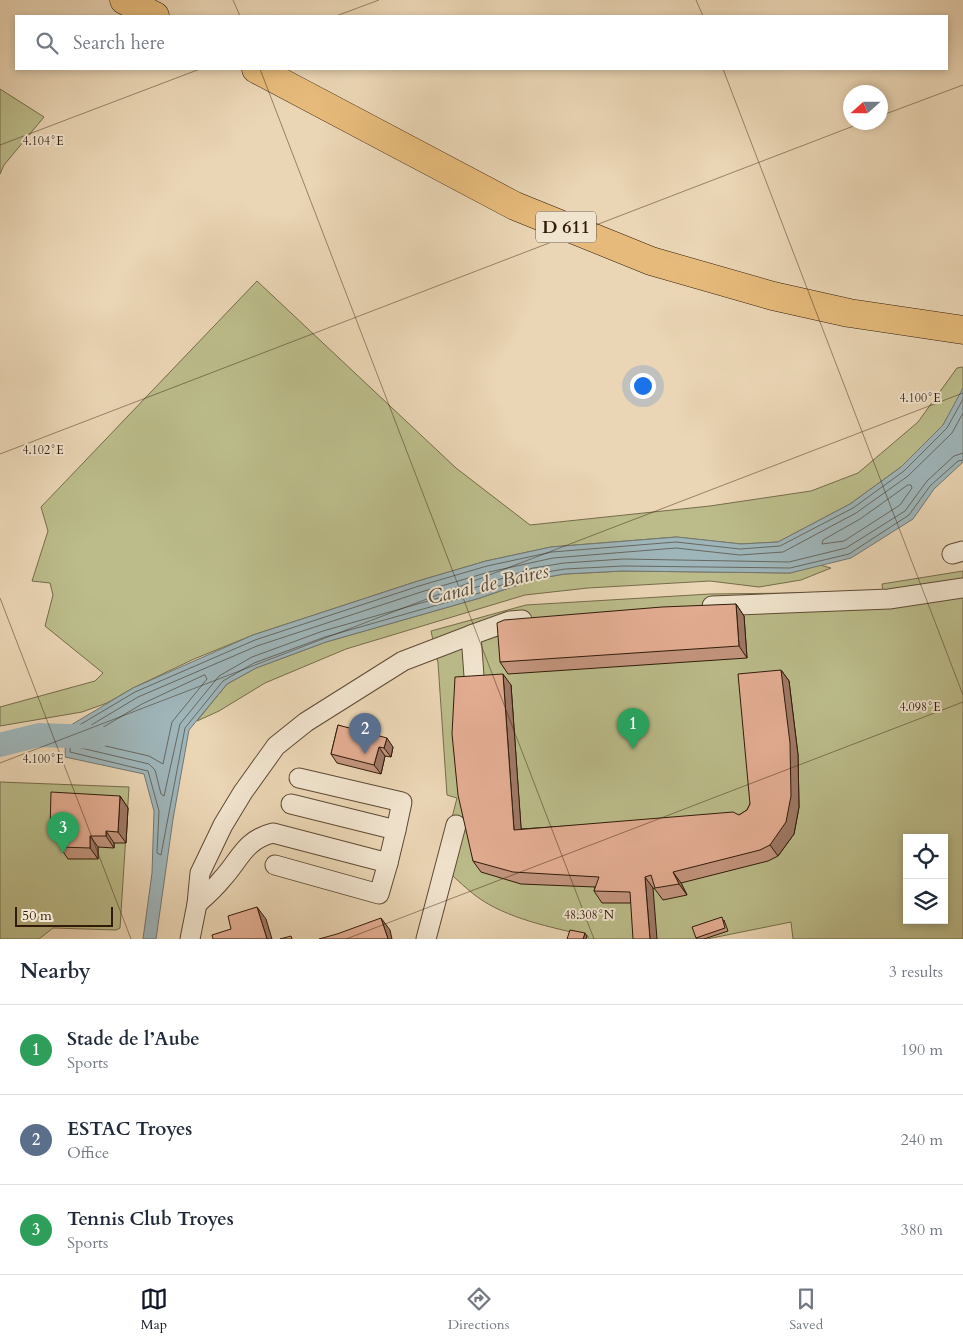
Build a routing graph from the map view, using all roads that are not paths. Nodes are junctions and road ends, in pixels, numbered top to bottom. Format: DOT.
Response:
graph roads {
  1 [pos="124,0"];
  2 [pos="153,15"];
  3 [pos="258,70"];
  4 [pos="901,322"];
  5 [pos="963,323"];
  6 [pos="963,330"];
  7 [pos="963,588"];
  8 [pos="692,606"];
  9 [pos="538,618"];
  10 [pos="471,635"];
  11 [pos="474,676"];
  12 [pos="299,778"];
  13 [pos="291,804"];
  14 [pos="456,825"];
  15 [pos="396,830"];
  16 [pos="388,863"];
  17 [pos="275,865"];
  18 [pos="197,904"];
  19 [pos="190,939"];
  20 [pos="426,939"];
  1 -- 2 [label="highway"];
  3 -- 4 [label="highway, D 611"];
  4 -- 5 [label="highway"];
  4 -- 6 [label="highway, D 611"];
  7 -- 8 [label="lane"];
  9 -- 10 [label="lane"];
  10 -- 11 [label="lane"];
  10 -- 18 [label="lane"];
  12 -- 15 [label="lane"];
  13 -- 15 [label="lane"];
  14 -- 20 [label="lane"];
  15 -- 16 [label="lane"];
  16 -- 17 [label="lane"];
  16 -- 18 [label="lane"];
  18 -- 19 [label="lane"];
}
